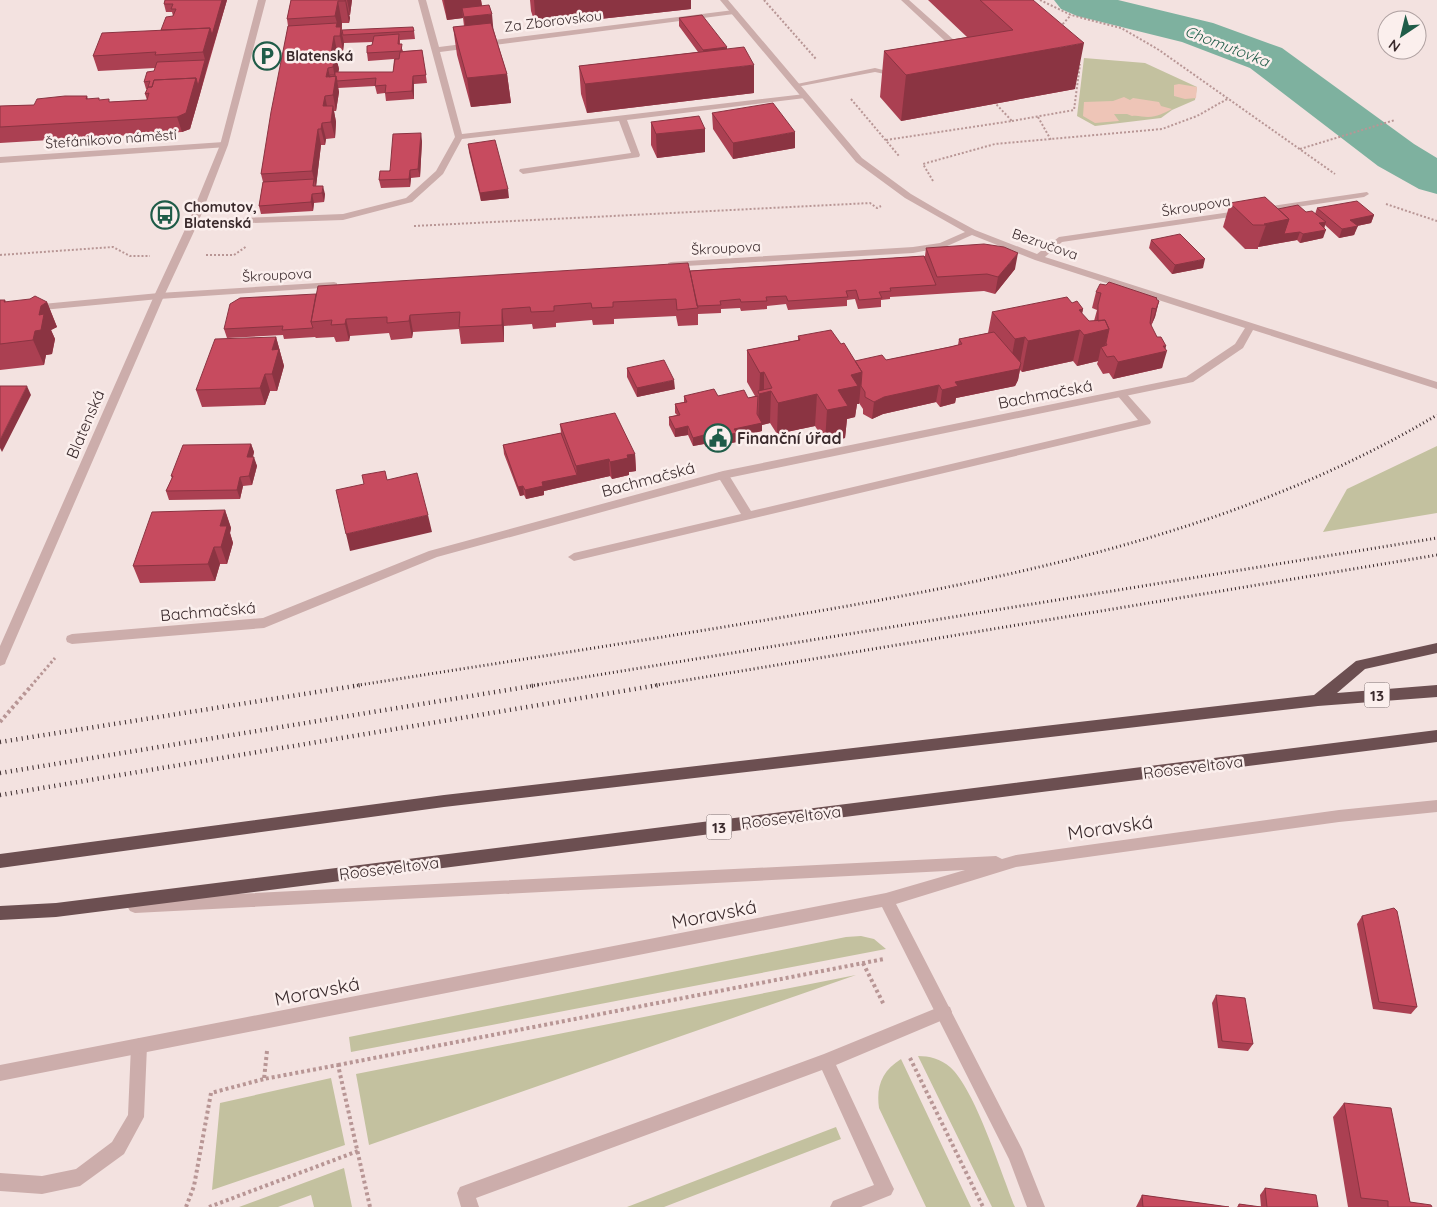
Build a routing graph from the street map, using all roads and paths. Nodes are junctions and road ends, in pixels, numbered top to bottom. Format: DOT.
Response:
graph roads {
  1 [pos="262,0"];
  2 [pos="422,0"];
  3 [pos="724,0"];
  4 [pos="764,0"];
  5 [pos="905,0"];
  6 [pos="1040,0"];
  7 [pos="734,12"];
  8 [pos="1071,15"];
  9 [pos="1059,27"];
  10 [pos="435,50"];
  11 [pos="967,58"];
  12 [pos="1080,64"];
  13 [pos="904,76"];
  14 [pos="834,78"];
  15 [pos="796,85"];
  16 [pos="805,96"];
  17 [pos="1229,98"];
  18 [pos="996,104"];
  19 [pos="1038,117"];
  20 [pos="622,118"];
  21 [pos="1395,120"];
  22 [pos="1012,121"];
  23 [pos="459,137"];
  24 [pos="886,140"];
  25 [pos="1052,140"];
  26 [pos="224,145"];
  27 [pos="1300,148"];
  28 [pos="0,160"];
  29 [pos="902,160"];
  30 [pos="524,171"];
  31 [pos="928,181"];
  32 [pos="1364,194"];
  33 [pos="908,196"];
  34 [pos="1437,221"];
  35 [pos="194,223"];
  36 [pos="409,227"];
  37 [pos="972,232"];
  38 [pos="250,245"];
  39 [pos="0,255"];
  40 [pos="178,256"];
  41 [pos="1038,258"];
  42 [pos="663,265"];
  43 [pos="347,284"];
  44 [pos="159,296"];
  45 [pos="0,311"];
  46 [pos="1251,326"];
  47 [pos="1437,386"];
  48 [pos="1122,395"];
  49 [pos="723,475"];
  50 [pos="748,516"];
  51 [pos="574,557"];
  52 [pos="72,639"];
  53 [pos="1437,648"];
  54 [pos="0,661"];
  55 [pos="1437,691"];
  56 [pos="1318,700"];
  57 [pos="0,722"];
  58 [pos="1437,736"];
  59 [pos="1437,806"];
  60 [pos="6,860"];
  61 [pos="1016,861"];
  62 [pos="886,900"];
  63 [pos="56,910"];
  64 [pos="0,913"];
  65 [pos="914,954"];
  66 [pos="863,963"];
  67 [pos="944,1012"];
  68 [pos="270,1021"];
  69 [pos="896,1032"];
  70 [pos="139,1046"];
  71 [pos="826,1060"];
  72 [pos="338,1065"];
  73 [pos="0,1073"];
  74 [pos="264,1079"];
  75 [pos="358,1152"];
  76 [pos="0,1182"];
  77 [pos="186,1207"];
  78 [pos="209,1207"];
  79 [pos="370,1207"];
  80 [pos="470,1207"];
  81 [pos="839,1207"];
  82 [pos="983,1207"];
  83 [pos="1036,1207"];
  1 -- 26 [label="street, Blatenská"];
  2 -- 10 [label="street"];
  3 -- 7 [label="street, Bezručova"];
  4 -- 14 [label="path"];
  5 -- 11 [label="street"];
  6 -- 8 [label="path"];
  7 -- 10 [label="street, Za Zborovskou"];
  7 -- 15 [label="street, Bezručova"];
  8 -- 9 [label="path"];
  8 -- 17 [label="path"];
  10 -- 23 [label="street"];
  12 -- 19 [label="path"];
  13 -- 14 [label="street"];
  14 -- 15 [label="street"];
  14 -- 24 [label="path"];
  15 -- 16 [label="street, Bezručova"];
  16 -- 20 [label="street"];
  16 -- 33 [label="street, Bezručova"];
  17 -- 25 [label="path"];
  17 -- 27 [label="path"];
  18 -- 22 [label="path"];
  19 -- 22 [label="path"];
  19 -- 25 [label="path"];
  20 -- 23 [label="street"];
  20 -- 30 [label="street"];
  21 -- 27 [label="path"];
  22 -- 24 [label="path"];
  23 -- 35 [label="street"];
  24 -- 29 [label="path"];
  25 -- 31 [label="path"];
  26 -- 28 [label="street, Štefánikovo náměstí"];
  26 -- 35 [label="street, Blatenská"];
  27 -- 32 [label="path"];
  32 -- 34 [label="path"];
  32 -- 41 [label="street, Škroupova"];
  33 -- 36 [label="path"];
  33 -- 37 [label="street, Bezručova"];
  35 -- 40 [label="street, Blatenská"];
  37 -- 41 [label="street, Bezručova"];
  37 -- 42 [label="street, Škroupova"];
  38 -- 40 [label="path"];
  39 -- 40 [label="path"];
  40 -- 44 [label="street, Blatenská"];
  41 -- 46 [label="street, Bezručova"];
  43 -- 44 [label="street, Škroupova"];
  44 -- 45 [label="street, Škroupova"];
  44 -- 54 [label="street, Blatenská"];
  46 -- 47 [label="street, Bezručova"];
  46 -- 48 [label="street, Bachmačská"];
  48 -- 49 [label="street, Bachmačská"];
  48 -- 50 [label="street"];
  49 -- 50 [label="street"];
  49 -- 52 [label="street, Bachmačská"];
  50 -- 51 [label="street"];
  52 -- 57 [label="path"];
  53 -- 56 [label="highway"];
  55 -- 56 [label="highway, 13"];
  56 -- 60 [label="highway, 13"];
  58 -- 63 [label="highway, Rooseveltova / 13"];
  59 -- 61 [label="street, Moravská"];
  61 -- 62 [label="street, Moravská"];
  61 -- 63 [label="street, Rooseveltova"];
  62 -- 65 [label="street"];
  62 -- 68 [label="street, Moravská"];
  63 -- 64 [label="highway, Rooseveltova / 13"];
  65 -- 66 [label="path"];
  65 -- 67 [label="street"];
  66 -- 69 [label="path"];
  66 -- 72 [label="path"];
  67 -- 69 [label="street"];
  67 -- 83 [label="street"];
  68 -- 70 [label="street, Moravská"];
  68 -- 74 [label="path"];
  69 -- 71 [label="street"];
  69 -- 82 [label="path"];
  70 -- 73 [label="street, Moravská"];
  70 -- 76 [label="street"];
  71 -- 80 [label="street"];
  71 -- 81 [label="street"];
  72 -- 74 [label="path"];
  72 -- 75 [label="path"];
  74 -- 77 [label="path"];
  75 -- 78 [label="path"];
  75 -- 79 [label="path"];
}
